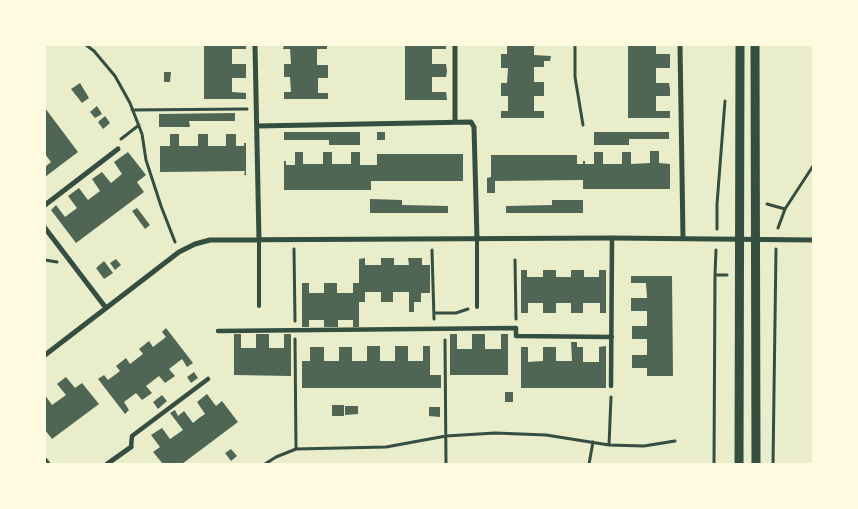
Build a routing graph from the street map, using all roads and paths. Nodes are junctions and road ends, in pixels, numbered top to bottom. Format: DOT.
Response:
graph roads {
  1 [pos="86,45"];
  2 [pos="255,45"];
  3 [pos="455,45"];
  4 [pos="576,45"];
  5 [pos="680,45"];
  6 [pos="740,45"];
  7 [pos="755,45"];
  8 [pos="725,96"];
  9 [pos="256,109"];
  10 [pos="132,110"];
  11 [pos="455,122"];
  12 [pos="139,125"];
  13 [pos="583,125"];
  14 [pos="257,126"];
  15 [pos="118,148"];
  16 [pos="813,166"];
  17 [pos="45,205"];
  18 [pos="45,228"];
  19 [pos="612,238"];
  20 [pos="683,238"];
  21 [pos="432,239"];
  22 [pos="477,239"];
  23 [pos="717,239"];
  24 [pos="740,239"];
  25 [pos="756,240"];
  26 [pos="776,240"];
  27 [pos="813,240"];
  28 [pos="258,241"];
  29 [pos="294,241"];
  30 [pos="179,252"];
  31 [pos="515,260"];
  32 [pos="259,306"];
  33 [pos="477,306"];
  34 [pos="106,308"];
  35 [pos="434,313"];
  36 [pos="516,328"];
  37 [pos="434,329"];
  38 [pos="445,329"];
  39 [pos="218,331"];
  40 [pos="295,331"];
  41 [pos="612,337"];
  42 [pos="45,355"];
  43 [pos="208,379"];
  44 [pos="611,386"];
  45 [pos="446,436"];
  46 [pos="675,440"];
  47 [pos="593,442"];
  48 [pos="609,445"];
  49 [pos="131,447"];
  50 [pos="296,449"];
  51 [pos="45,460"];
  52 [pos="48,464"];
  53 [pos="107,464"];
  54 [pos="266,464"];
  55 [pos="446,464"];
  56 [pos="589,464"];
  57 [pos="714,464"];
  58 [pos="739,464"];
  59 [pos="756,464"];
  60 [pos="773,464"];
  1 -- 10 [label="path"];
  2 -- 9 [label="street"];
  3 -- 11 [label="street"];
  4 -- 13 [label="path"];
  5 -- 20 [label="street"];
  6 -- 24 [label="street"];
  7 -- 25 [label="street"];
  8 -- 23 [label="path"];
  9 -- 10 [label="path"];
  9 -- 14 [label="street"];
  10 -- 12 [label="path"];
  11 -- 14 [label="street"];
  11 -- 22 [label="street"];
  12 -- 15 [label="path"];
  12 -- 30 [label="path"];
  14 -- 28 [label="street"];
  15 -- 17 [label="street"];
  16 -- 26 [label="path"];
  18 -- 34 [label="street"];
  19 -- 20 [label="street"];
  19 -- 22 [label="street"];
  19 -- 41 [label="street"];
  20 -- 23 [label="street"];
  21 -- 22 [label="street"];
  21 -- 29 [label="street"];
  21 -- 35 [label="path"];
  22 -- 33 [label="lane"];
  23 -- 24 [label="street"];
  23 -- 57 [label="path"];
  24 -- 25 [label="street"];
  24 -- 58 [label="street"];
  25 -- 26 [label="street"];
  25 -- 59 [label="street"];
  26 -- 27 [label="street"];
  26 -- 60 [label="path"];
  28 -- 29 [label="street"];
  28 -- 30 [label="street"];
  28 -- 32 [label="lane"];
  29 -- 40 [label="path"];
  30 -- 34 [label="street"];
  31 -- 36 [label="path"];
  33 -- 35 [label="path"];
  34 -- 42 [label="street"];
  35 -- 37 [label="path"];
  36 -- 38 [label="street"];
  36 -- 41 [label="street"];
  37 -- 38 [label="street"];
  37 -- 40 [label="street"];
  38 -- 45 [label="path"];
  39 -- 40 [label="street"];
  40 -- 50 [label="path"];
  41 -- 44 [label="street"];
  43 -- 49 [label="street"];
  44 -- 48 [label="path"];
  45 -- 47 [label="path"];
  45 -- 50 [label="path"];
  45 -- 55 [label="path"];
  46 -- 48 [label="path"];
  47 -- 48 [label="path"];
  47 -- 56 [label="path"];
  49 -- 53 [label="street"];
  50 -- 54 [label="path"];
  51 -- 52 [label="street"];
}
